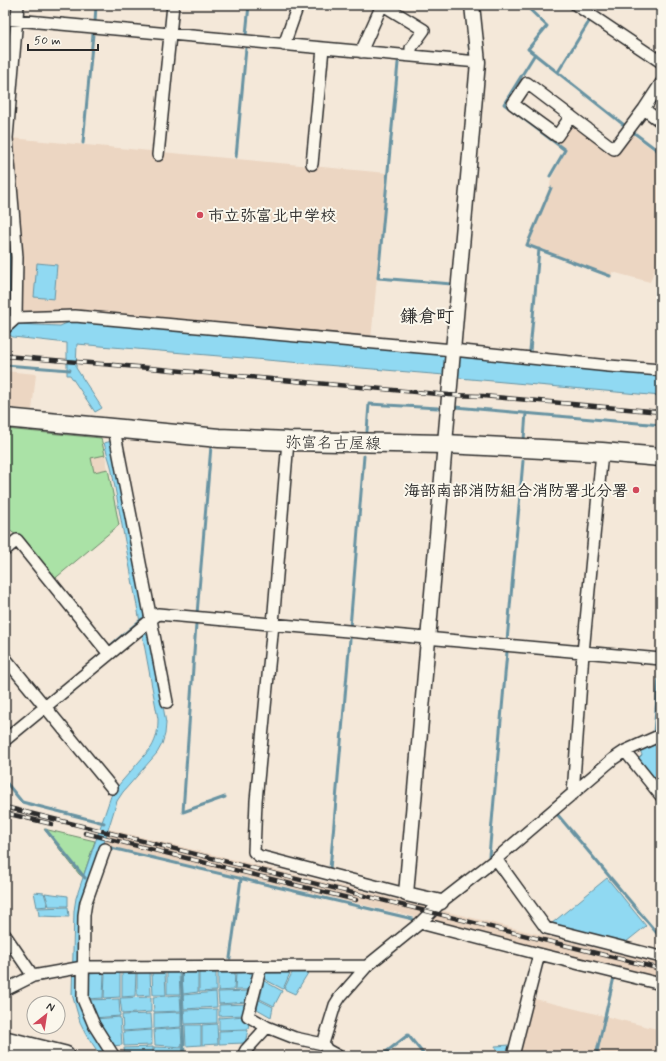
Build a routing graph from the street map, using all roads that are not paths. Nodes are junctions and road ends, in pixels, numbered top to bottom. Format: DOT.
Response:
graph roads {
  1 [pos="18,5"];
  2 [pos="173,5"];
  3 [pos="298,5"];
  4 [pos="382,5"];
  5 [pos="472,5"];
  6 [pos="576,5"];
  7 [pos="5,19"];
  8 [pos="17,20"];
  9 [pos="170,34"];
  10 [pos="284,45"];
  11 [pos="323,48"];
  12 [pos="361,52"];
  13 [pos="411,56"];
  14 [pos="478,62"];
  15 [pos="661,62"];
  16 [pos="661,83"];
  17 [pos="644,109"];
  18 [pos="572,116"];
  19 [pos="661,122"];
  20 [pos="158,155"];
  21 [pos="312,164"];
  22 [pos="15,318"];
  23 [pos="5,328"];
  24 [pos="452,353"];
  25 [pos="661,370"];
  26 [pos="5,418"];
  27 [pos="114,428"];
  28 [pos="288,441"];
  29 [pos="445,444"];
  30 [pos="602,452"];
  31 [pos="661,457"];
  32 [pos="5,550"];
  33 [pos="150,621"];
  34 [pos="273,624"];
  35 [pos="429,638"];
  36 [pos="583,653"];
  37 [pos="109,654"];
  38 [pos="5,658"];
  39 [pos="661,659"];
  40 [pos="167,702"];
  41 [pos="45,707"];
  42 [pos="661,736"];
  43 [pos="5,740"];
  44 [pos="625,751"];
  45 [pos="112,788"];
  46 [pos="573,794"];
  47 [pos="661,796"];
  48 [pos="105,849"];
  49 [pos="496,859"];
  50 [pos="406,894"];
  51 [pos="441,902"];
  52 [pos="420,923"];
  53 [pos="5,935"];
  54 [pos="540,954"];
  55 [pos="661,957"];
  56 [pos="261,966"];
  57 [pos="367,966"];
  58 [pos="83,967"];
  59 [pos="33,976"];
  60 [pos="661,984"];
  61 [pos="5,990"];
  62 [pos="267,1027"];
  63 [pos="5,1041"];
  64 [pos="323,1044"];
  65 [pos="113,1055"];
  66 [pos="66,1056"];
  67 [pos="243,1056"];
  68 [pos="338,1056"];
  69 [pos="513,1056"];
  1 -- 8 [label="street"];
  2 -- 9 [label="street"];
  3 -- 10 [label="street"];
  4 -- 12 [label="street"];
  4 -- 13 [label="street"];
  5 -- 14 [label="street"];
  6 -- 15 [label="street"];
  7 -- 8 [label="street"];
  8 -- 9 [label="street"];
  8 -- 22 [label="street"];
  9 -- 10 [label="street"];
  9 -- 20 [label="street"];
  10 -- 11 [label="street"];
  11 -- 12 [label="street"];
  11 -- 21 [label="street"];
  12 -- 13 [label="street"];
  13 -- 14 [label="street"];
  14 -- 24 [label="street"];
  16 -- 17 [label="street"];
  17 -- 18 [label="street"];
  17 -- 19 [label="street"];
  18 -- 18 [label="street"];
  22 -- 23 [label="street"];
  22 -- 24 [label="street"];
  24 -- 25 [label="street"];
  24 -- 29 [label="street"];
  26 -- 27 [label="main road, 弥富名古屋線"];
  27 -- 28 [label="main road, 弥富名古屋線"];
  27 -- 33 [label="street"];
  28 -- 29 [label="main road, 弥富名古屋線"];
  28 -- 34 [label="street"];
  29 -- 30 [label="main road, 弥富名古屋線"];
  29 -- 35 [label="street"];
  30 -- 31 [label="main road, 弥富名古屋線"];
  30 -- 36 [label="street"];
  32 -- 37 [label="street"];
  33 -- 34 [label="street"];
  33 -- 37 [label="street"];
  33 -- 40 [label="street"];
  34 -- 35 [label="street"];
  34 -- 50 [label="street"];
  35 -- 36 [label="street"];
  35 -- 50 [label="street"];
  36 -- 39 [label="street"];
  36 -- 46 [label="street"];
  37 -- 41 [label="street"];
  38 -- 41 [label="street"];
  41 -- 43 [label="street"];
  41 -- 45 [label="street"];
  42 -- 44 [label="street"];
  44 -- 46 [label="street"];
  44 -- 47 [label="street"];
  46 -- 49 [label="street"];
  48 -- 58 [label="street"];
  49 -- 51 [label="street"];
  49 -- 55 [label="street"];
  50 -- 51 [label="street"];
  51 -- 52 [label="street"];
  52 -- 54 [label="street"];
  52 -- 57 [label="street"];
  53 -- 59 [label="street"];
  54 -- 60 [label="street"];
  54 -- 69 [label="street"];
  56 -- 57 [label="street"];
  56 -- 58 [label="street"];
  56 -- 62 [label="street"];
  57 -- 64 [label="street"];
  58 -- 59 [label="street"];
  58 -- 65 [label="street"];
  59 -- 61 [label="street"];
  62 -- 64 [label="street"];
  62 -- 67 [label="street"];
  63 -- 66 [label="highway"];
  64 -- 68 [label="street"];
}
